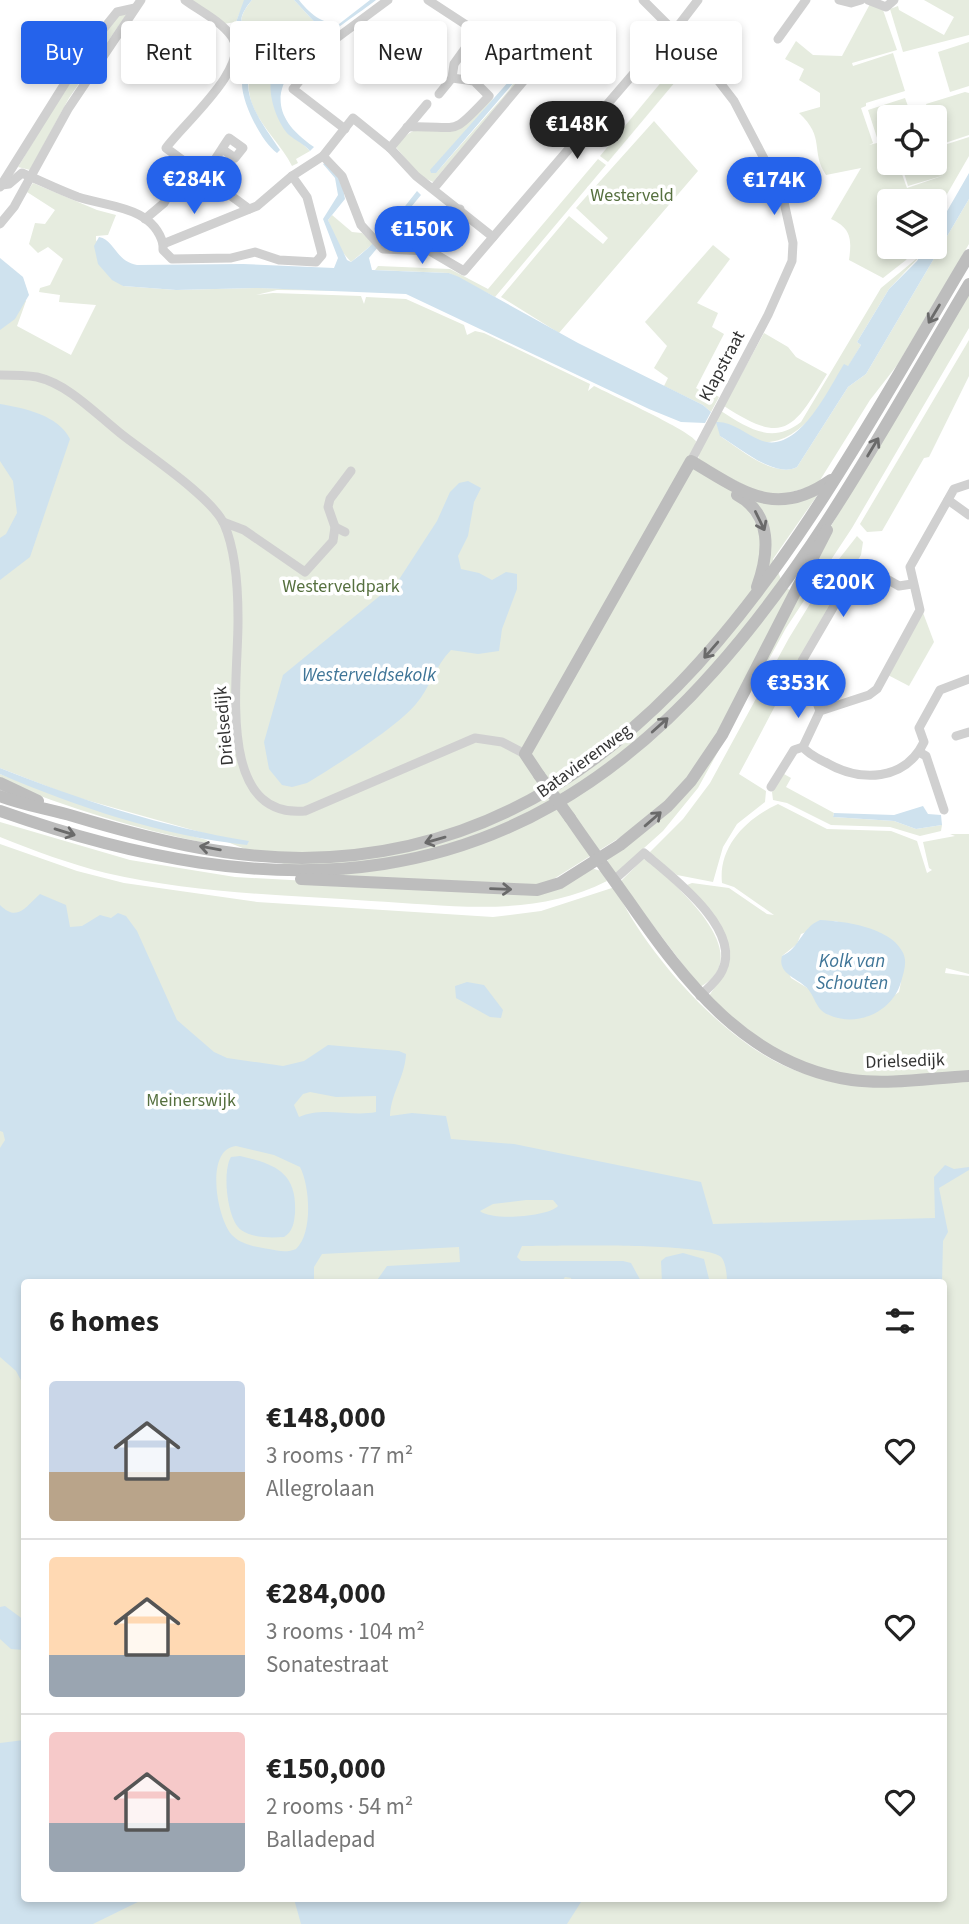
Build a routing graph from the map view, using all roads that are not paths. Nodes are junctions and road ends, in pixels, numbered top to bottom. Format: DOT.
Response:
graph roads {
  1 [pos="185,0"];
  2 [pos="388,0"];
  3 [pos="428,0"];
  4 [pos="643,0"];
  5 [pos="698,0"];
  6 [pos="806,0"];
  7 [pos="839,0"];
  8 [pos="861,0"];
  9 [pos="868,0"];
  10 [pos="894,0"];
  11 [pos="138,4"];
  12 [pos="665,21"];
  13 [pos="682,21"];
  14 [pos="461,22"];
  15 [pos="778,39"];
  16 [pos="461,54"];
  17 [pos="630,76"];
  18 [pos="452,78"];
  19 [pos="521,84"];
  20 [pos="720,84"];
  21 [pos="439,94"];
  22 [pos="427,104"];
  23 [pos="407,127"];
  24 [pos="345,129"];
  25 [pos="390,148"];
  26 [pos="222,149"];
  27 [pos="323,156"];
  28 [pos="12,168"];
  29 [pos="189,168"];
  30 [pos="26,175"];
  31 [pos="292,176"];
  32 [pos="203,178"];
  33 [pos="1,186"];
  34 [pos="434,188"];
  35 [pos="249,209"];
  36 [pos="460,209"];
  37 [pos="145,219"];
  38 [pos="0,224"];
  39 [pos="493,237"];
  40 [pos="433,242"];
  41 [pos="163,244"];
  42 [pos="969,255"];
  43 [pos="969,284"];
  44 [pos="0,375"];
  45 [pos="689,464"];
  46 [pos="351,471"];
  47 [pos="837,476"];
  48 [pos="969,484"];
  49 [pos="948,500"];
  50 [pos="836,505"];
  51 [pos="969,515"];
  52 [pos="223,522"];
  53 [pos="335,527"];
  54 [pos="345,532"];
  55 [pos="912,584"];
  56 [pos="754,597"];
  57 [pos="969,679"];
  58 [pos="820,711"];
  59 [pos="969,732"];
  60 [pos="956,736"];
  61 [pos="803,747"];
  62 [pos="919,752"];
  63 [pos="525,754"];
  64 [pos="0,783"];
  65 [pos="771,786"];
  66 [pos="0,796"];
  67 [pos="944,810"];
  68 [pos="0,811"];
  69 [pos="60,812"];
  70 [pos="598,859"];
  71 [pos="263,870"];
  72 [pos="614,880"];
  73 [pos="700,996"];
  74 [pos="969,1076"];
  1 -- 29 [label="street"];
  2 -- 24 [label="street"];
  3 -- 14 [label="street"];
  4 -- 12 [label="street, Klapstraat"];
  5 -- 13 [label="street"];
  6 -- 15 [label="street"];
  7 -- 8 [label="street"];
  9 -- 10 [label="street"];
  11 -- 28 [label="street"];
  11 -- 30 [label="street"];
  16 -- 18 [label="street"];
  17 -- 39 [label="street"];
  18 -- 21 [label="street"];
  18 -- 23 [label="street"];
  19 -- 34 [label="street"];
  20 -- 45 [label="street, Klapstraat"];
  22 -- 23 [label="street"];
  23 -- 25 [label="street"];
  24 -- 25 [label="street"];
  24 -- 27 [label="street"];
  25 -- 34 [label="street"];
  26 -- 32 [label="street"];
  27 -- 31 [label="street"];
  27 -- 39 [label="street"];
  28 -- 30 [label="street"];
  28 -- 33 [label="street"];
  29 -- 32 [label="street"];
  29 -- 37 [label="street"];
  30 -- 33 [label="street"];
  30 -- 37 [label="street"];
  30 -- 38 [label="street"];
  31 -- 35 [label="street"];
  31 -- 41 [label="street"];
  32 -- 35 [label="street"];
  34 -- 36 [label="street"];
  35 -- 41 [label="street"];
  36 -- 39 [label="street"];
  36 -- 40 [label="street"];
  37 -- 41 [label="street"];
  42 -- 47 [label="main road, Batavierenweg, one-way"];
  50 -- 43 [label="main road, Batavierenweg, one-way"];
  44 -- 52 [label="street, Drielsedijk"];
  45 -- 47 [label="main road"];
  45 -- 56 [label="main road, one-way"];
  45 -- 63 [label="main road, Klapstraat"];
  46 -- 53 [label="street"];
  47 -- 56 [label="main road, Batavierenweg"];
  48 -- 49 [label="street"];
  49 -- 51 [label="street"];
  49 -- 55 [label="street"];
  70 -- 50 [label="main road, one-way"];
  71 -- 50 [label="main road, Batavierenweg, one-way"];
  52 -- 53 [label="street"];
  52 -- 63 [label="street, Drielsedijk"];
  53 -- 54 [label="street"];
  55 -- 58 [label="street"];
  55 -- 58 [label="street"];
  56 -- 69 [label="main road, Batavierenweg, one-way"];
  57 -- 62 [label="street"];
  58 -- 61 [label="street"];
  59 -- 60 [label="street"];
  61 -- 62 [label="street"];
  61 -- 65 [label="street"];
  62 -- 67 [label="street"];
  63 -- 70 [label="main road, Drielsedijk, bridge"];
  64 -- 69 [label="main road, Batavierenweg"];
  66 -- 69 [label="main road, Batavierenweg"];
  68 -- 71 [label="main road, Batavierenweg, one-way"];
  71 -- 70 [label="main road, one-way"];
  70 -- 72 [label="main road, Drielsedijk"];
  72 -- 73 [label="main road, Drielsedijk"];
  72 -- 73 [label="street"];
  73 -- 74 [label="main road, Drielsedijk"];
}
